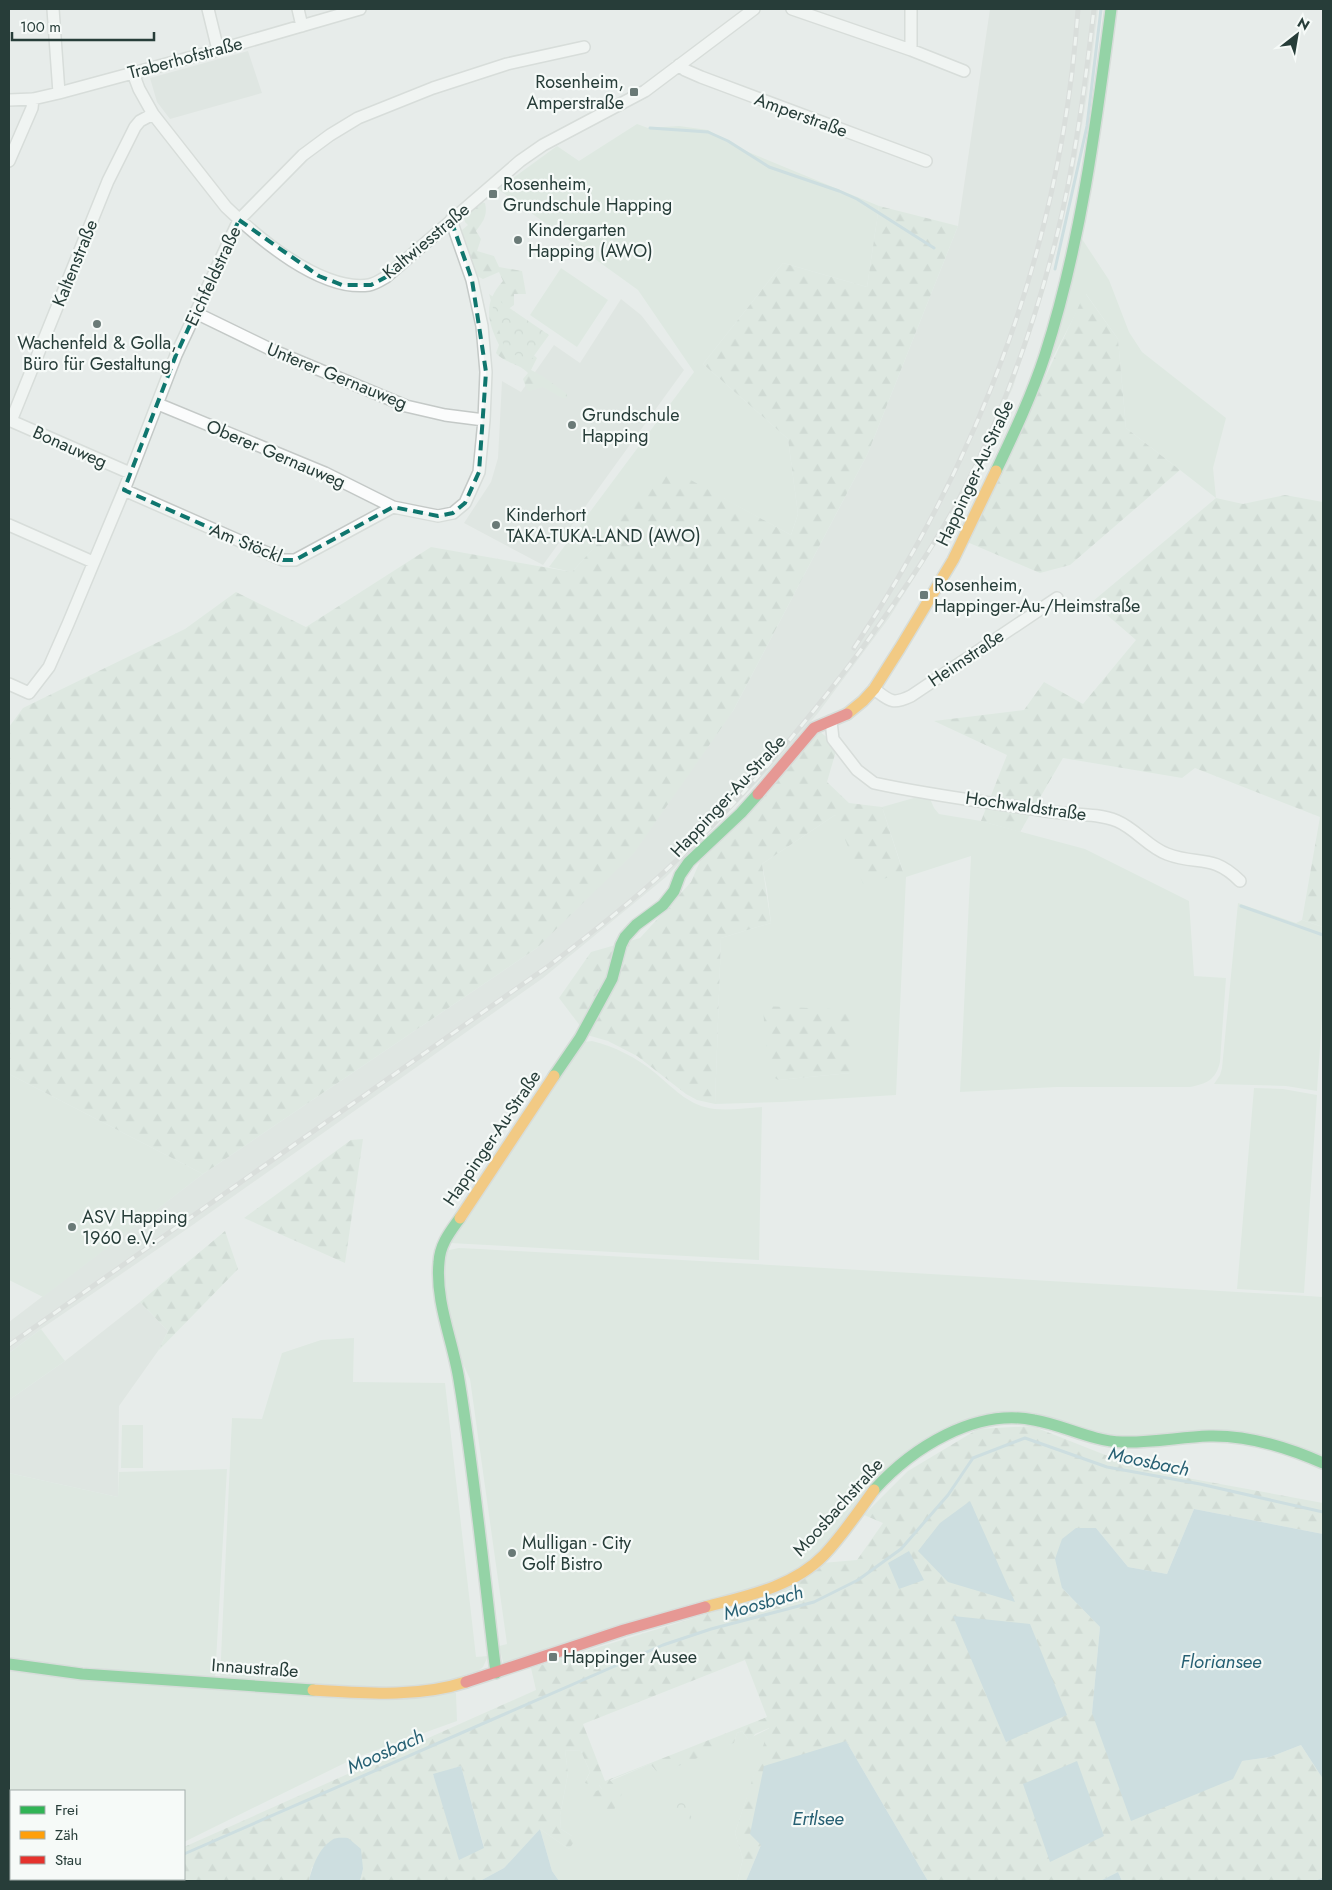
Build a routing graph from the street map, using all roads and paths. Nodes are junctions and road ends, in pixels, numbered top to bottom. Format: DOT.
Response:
graph roads {
  1 [pos="52,9"];
  2 [pos="208,9"];
  3 [pos="298,9"];
  4 [pos="360,9"];
  5 [pos="754,9"];
  6 [pos="792,9"];
  7 [pos="911,9"];
  8 [pos="1111,9"];
  9 [pos="302,26"];
  10 [pos="584,47"];
  11 [pos="218,50"];
  12 [pos="910,50"];
  13 [pos="678,65"];
  14 [pos="964,71"];
  15 [pos="133,73"];
  16 [pos="60,92"];
  17 [pos="9,100"];
  18 [pos="33,100"];
  19 [pos="153,114"];
  20 [pos="9,161"];
  21 [pos="926,161"];
  22 [pos="239,220"];
  23 [pos="452,220"];
  24 [pos="196,313"];
  25 [pos="158,404"];
  26 [pos="10,420"];
  27 [pos="484,420"];
  28 [pos="130,473"];
  29 [pos="124,490"];
  30 [pos="393,507"];
  31 [pos="9,525"];
  32 [pos="93,562"];
  33 [pos="1057,598"];
  34 [pos="9,684"];
  35 [pos="874,688"];
  36 [pos="831,721"];
  37 [pos="1240,881"];
  38 [pos="1323,1463"];
  39 [pos="9,1664"];
  40 [pos="496,1673"];
  1 -- 16 [label="street"];
  2 -- 11 [label="street"];
  3 -- 9 [label="street"];
  4 -- 9 [label="street, Traberhofstraße"];
  5 -- 13 [label="street, Kaltwiesstraße"];
  6 -- 12 [label="street"];
  7 -- 12 [label="street"];
  8 -- 35 [label="street, Happinger-Au-Straße"];
  9 -- 11 [label="street, Traberhofstraße"];
  10 -- 22 [label="street, Eichfeldstraße"];
  11 -- 15 [label="street, Traberhofstraße"];
  12 -- 14 [label="street"];
  13 -- 21 [label="street, Amperstraße"];
  13 -- 23 [label="street, Kaltwiesstraße"];
  15 -- 16 [label="street, Traberhofstraße"];
  15 -- 19 [label="street, Kaltwiesstraße"];
  16 -- 18 [label="street, Traberhofstraße"];
  17 -- 18 [label="street, Traberhofstraße"];
  18 -- 20 [label="street"];
  19 -- 22 [label="street, Kaltwiesstraße"];
  19 -- 26 [label="street, Kaltenstraße"];
  22 -- 23 [label="street, Kaltwiesstraße"];
  22 -- 24 [label="street, Eichfeldstraße"];
  23 -- 27 [label="street, Oberer Gernauweg"];
  24 -- 25 [label="street, Eichfeldstraße"];
  24 -- 27 [label="street, Unterer Gernauweg"];
  25 -- 28 [label="street, Eichfeldstraße"];
  25 -- 30 [label="street, Oberer Gernauweg"];
  26 -- 28 [label="street, Bonauweg"];
  27 -- 30 [label="street, Oberer Gernauweg"];
  28 -- 29 [label="street, Eichfeldstraße"];
  29 -- 30 [label="street, Am Stöckl"];
  29 -- 32 [label="street, Eichfeldstraße"];
  31 -- 32 [label="street"];
  32 -- 34 [label="street, Eichfeldstraße"];
  33 -- 35 [label="street, Heimstraße"];
  35 -- 36 [label="street, Happinger-Au-Straße"];
  36 -- 37 [label="street, Hochwaldstraße"];
  36 -- 40 [label="street, Happinger-Au-Straße"];
  38 -- 40 [label="street, Moosbachstraße"];
  39 -- 40 [label="street, Innaustraße"];
}
